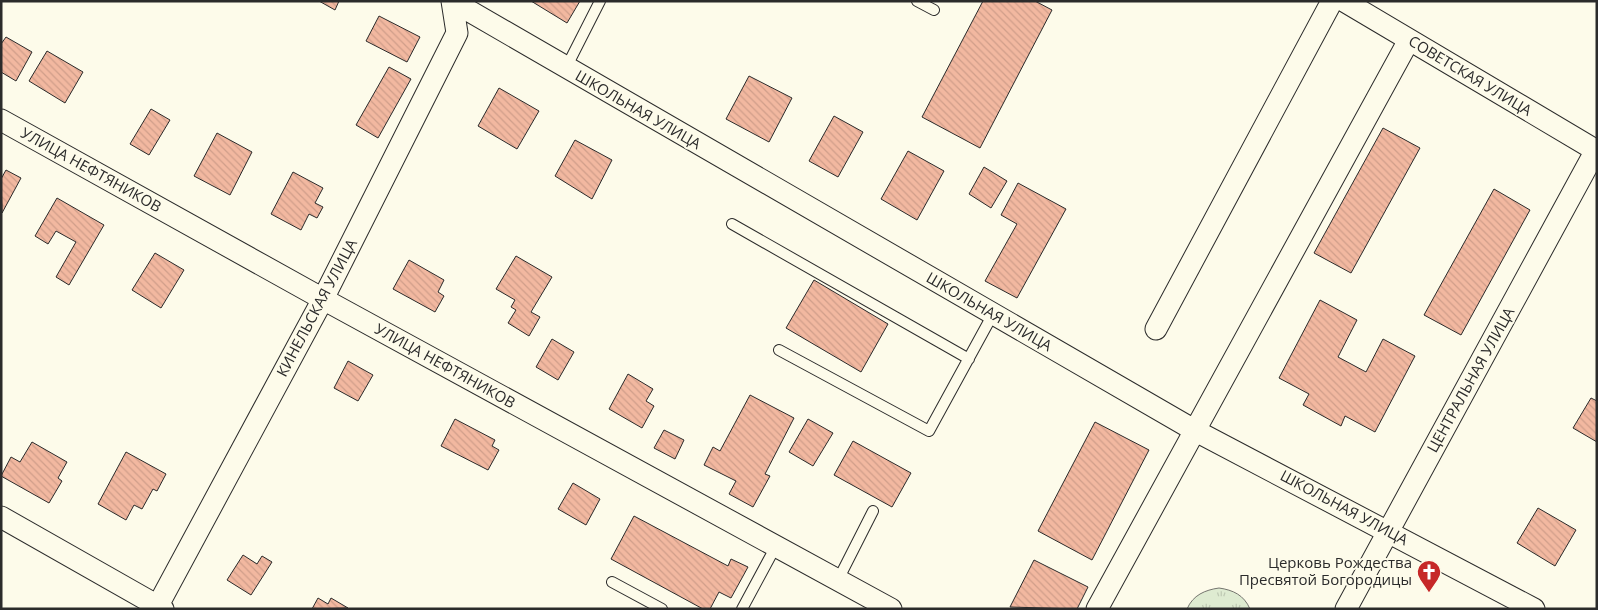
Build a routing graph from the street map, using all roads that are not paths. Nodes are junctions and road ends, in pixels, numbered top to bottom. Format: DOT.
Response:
graph roads {
  1 [pos="452,1"];
  2 [pos="600,1"];
  3 [pos="917,1"];
  4 [pos="1332,1"];
  5 [pos="1344,1"];
  6 [pos="934,10"];
  7 [pos="1410,40"];
  8 [pos="566,68"];
  9 [pos="1,120"];
  10 [pos="1596,151"];
  11 [pos="732,224"];
  12 [pos="323,299"];
  13 [pos="993,314"];
  14 [pos="1156,329"];
  15 [pos="779,350"];
  16 [pos="969,359"];
  17 [pos="1194,430"];
  18 [pos="872,511"];
  19 [pos="1,517"];
  20 [pos="1388,531"];
  21 [pos="776,546"];
  22 [pos="838,580"];
  23 [pos="612,582"];
  24 [pos="159,608"];
  25 [pos="662,609"];
  26 [pos="742,609"];
  27 [pos="891,609"];
  28 [pos="1097,609"];
  29 [pos="1346,609"];
  30 [pos="1534,609"];
  1 -- 8 [label="street, ШКОЛЬНАЯ УЛИЦА"];
  1 -- 12 [label="street, КИНЕЛЬСКАЯ УЛИЦА"];
  2 -- 8 [label="lane"];
  3 -- 6 [label="lane"];
  4 -- 14 [label="street"];
  5 -- 7 [label="street, СОВЕТСКАЯ УЛИЦА"];
  7 -- 10 [label="street, СОВЕТСКАЯ УЛИЦА"];
  7 -- 17 [label="street"];
  8 -- 13 [label="street, ШКОЛЬНАЯ УЛИЦА"];
  9 -- 12 [label="street, УЛИЦА НЕФТЯНИКОВ"];
  10 -- 20 [label="street, ЦЕНТРАЛЬНАЯ УЛИЦА"];
  11 -- 16 [label="lane"];
  12 -- 21 [label="street, УЛИЦА НЕФТЯНИКОВ"];
  12 -- 24 [label="street, КИНЕЛЬСКАЯ УЛИЦА"];
  13 -- 16 [label="lane"];
  13 -- 17 [label="street, ШКОЛЬНАЯ УЛИЦА"];
  15 -- 16 [label="lane"];
  17 -- 20 [label="street, ШКОЛЬНАЯ УЛИЦА"];
  17 -- 28 [label="street"];
  18 -- 22 [label="lane"];
  19 -- 24 [label="street"];
  20 -- 29 [label="street, ЦЕНТРАЛЬНАЯ УЛИЦА"];
  20 -- 30 [label="street, ШКОЛЬНАЯ УЛИЦА"];
  21 -- 22 [label="street, УЛИЦА НЕФТЯНИКОВ"];
  21 -- 26 [label="lane"];
  22 -- 27 [label="street, УЛИЦА НЕФТЯНИКОВ"];
  23 -- 25 [label="lane"];
}
